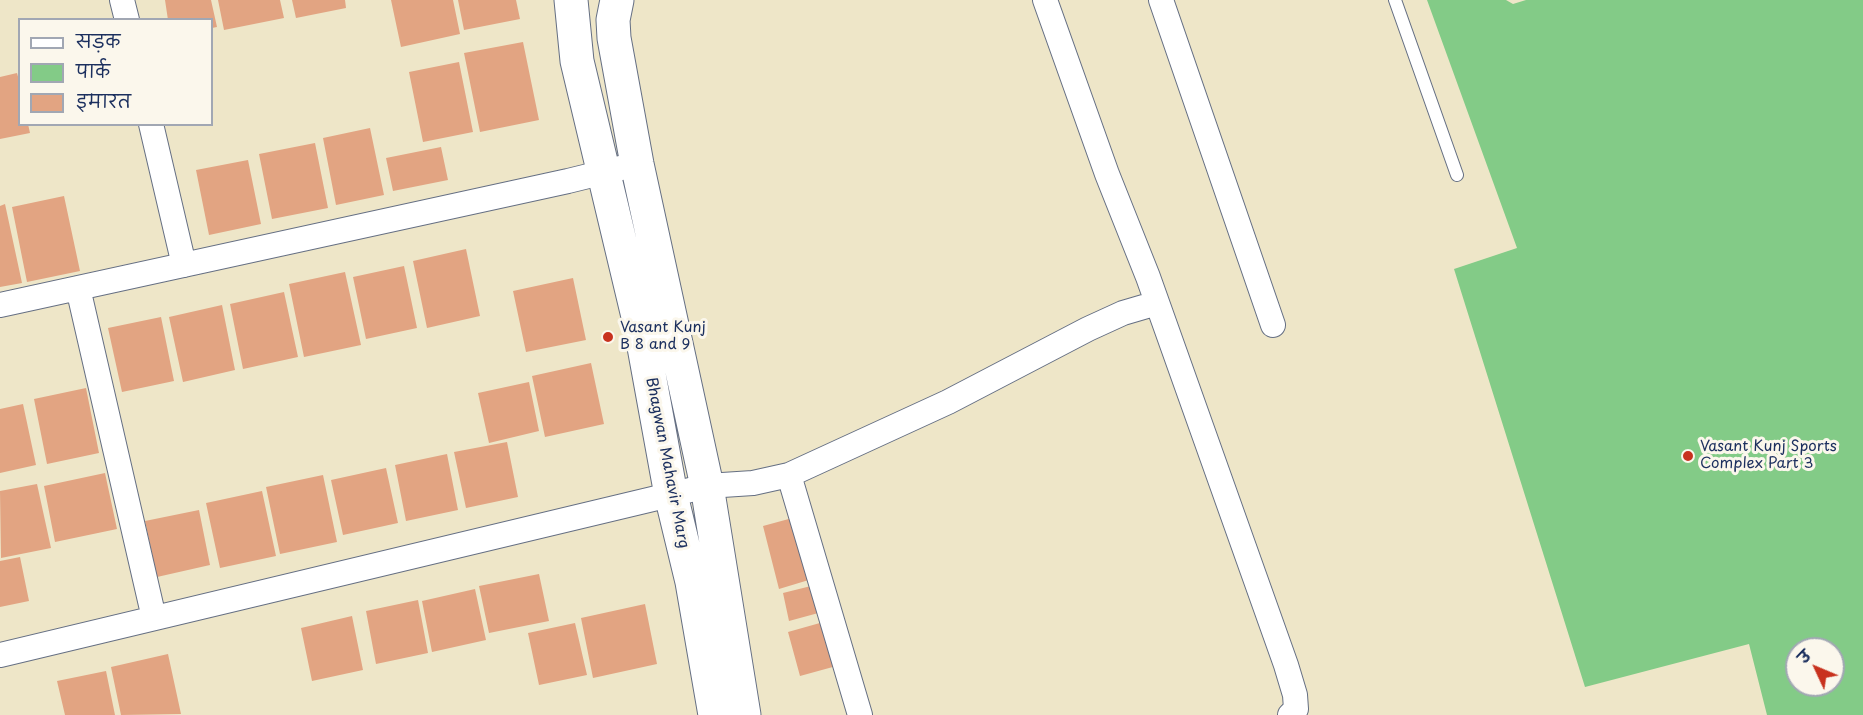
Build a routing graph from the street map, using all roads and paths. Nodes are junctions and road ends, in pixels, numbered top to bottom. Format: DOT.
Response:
graph roads {
  1 [pos="122,0"];
  2 [pos="571,0"];
  3 [pos="617,0"];
  4 [pos="1045,0"];
  5 [pos="1161,0"];
  6 [pos="1395,0"];
  7 [pos="126,18"];
  8 [pos="151,126"];
  9 [pos="637,164"];
  10 [pos="602,173"];
  11 [pos="1457,175"];
  12 [pos="184,265"];
  13 [pos="78,288"];
  14 [pos="1157,303"];
  15 [pos="0,305"];
  16 [pos="1273,325"];
  17 [pos="789,475"];
  18 [pos="707,486"];
  19 [pos="671,495"];
  20 [pos="154,618"];
  21 [pos="0,655"];
  22 [pos="715,715"];
  23 [pos="744,715"];
  24 [pos="860,715"];
  25 [pos="1290,715"];
  1 -- 7 [label="street"];
  2 -- 10 [label="street, Bhagwan Mahavir Marg"];
  3 -- 9 [label="street"];
  4 -- 14 [label="street"];
  5 -- 16 [label="street"];
  6 -- 11 [label="lane"];
  8 -- 12 [label="street"];
  9 -- 10 [label="street"];
  9 -- 18 [label="street"];
  10 -- 12 [label="street"];
  10 -- 19 [label="street, Bhagwan Mahavir Marg"];
  12 -- 13 [label="street"];
  13 -- 15 [label="street"];
  13 -- 20 [label="street"];
  14 -- 17 [label="street"];
  14 -- 25 [label="street"];
  17 -- 18 [label="street"];
  17 -- 24 [label="street"];
  18 -- 19 [label="street"];
  18 -- 23 [label="street"];
  19 -- 20 [label="street"];
  19 -- 22 [label="street, Bhagwan Mahavir Marg"];
  20 -- 21 [label="street"];
}
